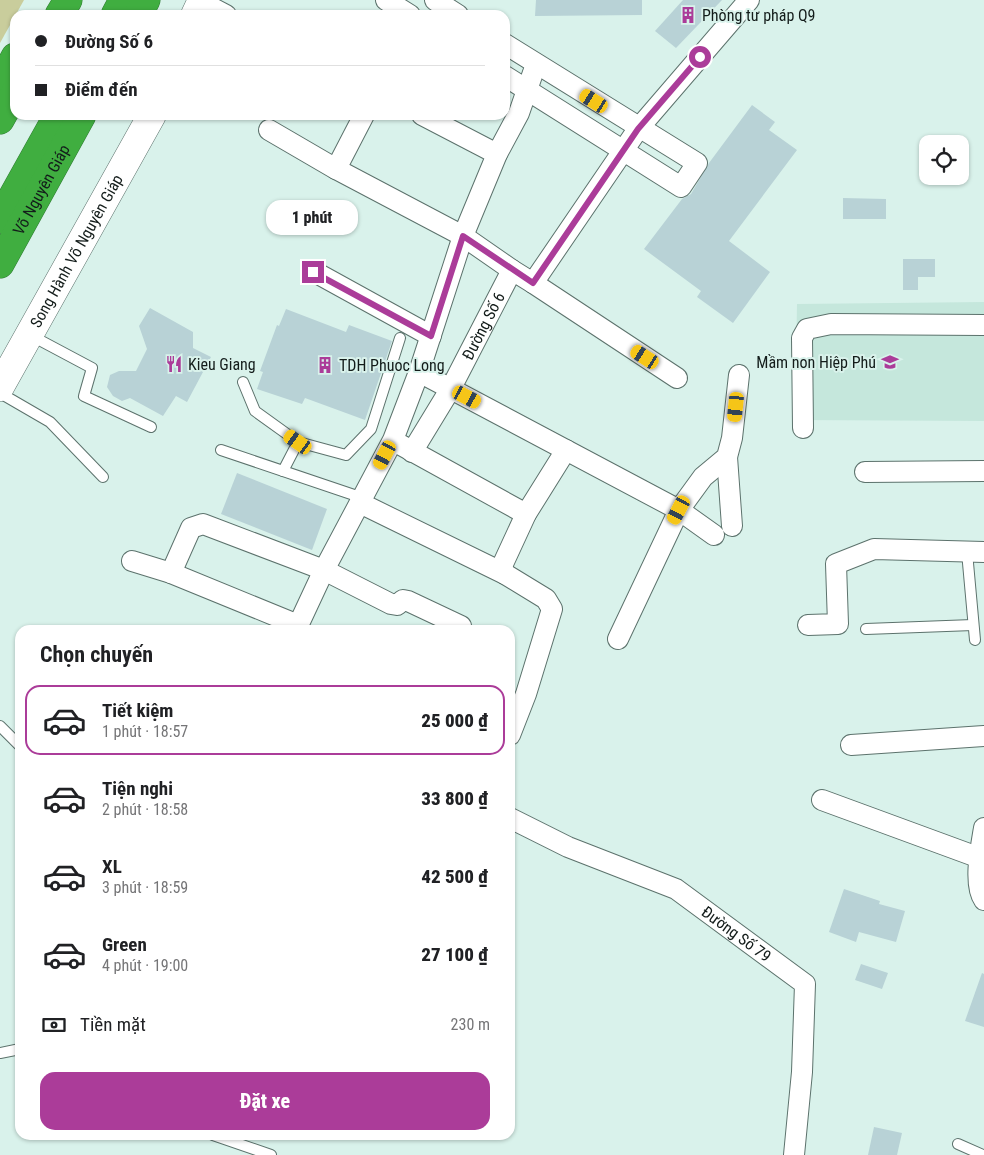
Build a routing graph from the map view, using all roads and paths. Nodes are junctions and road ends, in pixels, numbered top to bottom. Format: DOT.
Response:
graph roads {
  1 [pos="386,0"];
  2 [pos="435,0"];
  3 [pos="749,0"];
  4 [pos="199,6"];
  5 [pos="211,10"];
  6 [pos="402,10"];
  7 [pos="450,10"];
  8 [pos="510,47"];
  9 [pos="536,64"];
  10 [pos="10,66"];
  11 [pos="510,79"];
  12 [pos="0,84"];
  13 [pos="526,90"];
  14 [pos="10,102"];
  15 [pos="0,120"];
  16 [pos="55,120"];
  17 [pos="79,120"];
  18 [pos="128,120"];
  19 [pos="149,120"];
  20 [pos="361,120"];
  21 [pos="432,120"];
  22 [pos="638,129"];
  23 [pos="269,130"];
  24 [pos="624,150"];
  25 [pos="498,154"];
  26 [pos="336,169"];
  27 [pos="0,219"];
  28 [pos="463,236"];
  29 [pos="0,264"];
  30 [pos="512,270"];
  31 [pos="313,272"];
  32 [pos="533,283"];
  33 [pos="984,325"];
  34 [pos="29,334"];
  35 [pos="431,336"];
  36 [pos="400,338"];
  37 [pos="0,350"];
  38 [pos="419,372"];
  39 [pos="739,376"];
  40 [pos="677,378"];
  41 [pos="243,382"];
  42 [pos="0,386"];
  43 [pos="451,388"];
  44 [pos="0,393"];
  45 [pos="151,427"];
  46 [pos="803,428"];
  47 [pos="393,440"];
  48 [pos="298,442"];
  49 [pos="222,450"];
  50 [pos="566,450"];
  51 [pos="412,452"];
  52 [pos="727,458"];
  53 [pos="283,471"];
  54 [pos="984,471"];
  55 [pos="865,472"];
  56 [pos="103,477"];
  57 [pos="361,501"];
  58 [pos="679,510"];
  59 [pos="526,514"];
  60 [pos="732,526"];
  61 [pos="714,535"];
  62 [pos="976,552"];
  63 [pos="132,561"];
  64 [pos="324,570"];
  65 [pos="171,573"];
  66 [pos="505,574"];
  67 [pos="292,625"];
  68 [pos="298,625"];
  69 [pos="459,625"];
  70 [pos="808,625"];
  71 [pos="973,625"];
  72 [pos="866,629"];
  73 [pos="618,639"];
  74 [pos="975,640"];
  75 [pos="515,722"];
  76 [pos="0,726"];
  77 [pos="984,736"];
  78 [pos="15,741"];
  79 [pos="852,745"];
  80 [pos="822,800"];
  81 [pos="515,820"];
  82 [pos="984,828"];
  83 [pos="980,858"];
  84 [pos="984,900"];
  85 [pos="15,1050"];
  86 [pos="0,1053"];
  87 [pos="228,1140"];
  88 [pos="958,1144"];
  89 [pos="271,1155"];
  90 [pos="794,1155"];
  91 [pos="983,1155"];
  1 -- 6 [label="street"];
  2 -- 7 [label="street"];
  3 -- 22 [label="street"];
  4 -- 5 [label="street"];
  8 -- 9 [label="street"];
  9 -- 13 [label="street"];
  9 -- 22 [label="street"];
  10 -- 12 [label="highway"];
  11 -- 13 [label="street"];
  13 -- 24 [label="street"];
  13 -- 25 [label="street"];
  14 -- 15 [label="highway"];
  16 -- 27 [label="highway, Võ Nguyên Giáp"];
  17 -- 29 [label="highway, Võ Nguyên Giáp"];
  18 -- 37 [label="main road, Song Hành Võ Nguyên Giáp"];
  19 -- 34 [label="main road, Song Hành Võ Nguyên Giáp"];
  20 -- 26 [label="street"];
  21 -- 25 [label="street"];
  22 -- 24 [label="street"];
  22 -- 24 [label="street"];
  23 -- 26 [label="street"];
  24 -- 32 [label="street"];
  25 -- 28 [label="street"];
  26 -- 28 [label="street"];
  28 -- 30 [label="street"];
  28 -- 35 [label="street"];
  30 -- 32 [label="street"];
  30 -- 43 [label="street, Đường Số 6"];
  31 -- 35 [label="street"];
  32 -- 40 [label="street"];
  33 -- 46 [label="street"];
  34 -- 42 [label="main road, Song Hành Võ Nguyên Giáp"];
  34 -- 45 [label="lane"];
  35 -- 38 [label="street"];
  36 -- 48 [label="lane"];
  38 -- 43 [label="street"];
  38 -- 47 [label="street"];
  39 -- 52 [label="street"];
  41 -- 48 [label="lane"];
  43 -- 50 [label="street"];
  43 -- 51 [label="street, Đường Số 6"];
  44 -- 56 [label="lane"];
  47 -- 51 [label="street"];
  47 -- 57 [label="street"];
  48 -- 53 [label="lane"];
  49 -- 53 [label="lane"];
  50 -- 58 [label="street"];
  50 -- 59 [label="street"];
  51 -- 59 [label="street"];
  52 -- 58 [label="street"];
  52 -- 60 [label="street"];
  53 -- 57 [label="lane"];
  54 -- 55 [label="street"];
  57 -- 64 [label="street"];
  57 -- 66 [label="street"];
  58 -- 61 [label="street"];
  58 -- 73 [label="street"];
  59 -- 66 [label="street"];
  62 -- 70 [label="street"];
  62 -- 71 [label="lane"];
  63 -- 65 [label="street"];
  64 -- 65 [label="street"];
  64 -- 68 [label="street"];
  64 -- 69 [label="street"];
  65 -- 67 [label="street"];
  66 -- 75 [label="street"];
  71 -- 72 [label="lane"];
  71 -- 74 [label="lane"];
  76 -- 78 [label="lane"];
  77 -- 79 [label="street"];
  80 -- 83 [label="street"];
  81 -- 90 [label="street, Đường Số 79"];
  82 -- 83 [label="street"];
  83 -- 84 [label="street"];
  85 -- 86 [label="lane"];
  87 -- 89 [label="lane"];
  88 -- 91 [label="lane"];
}
